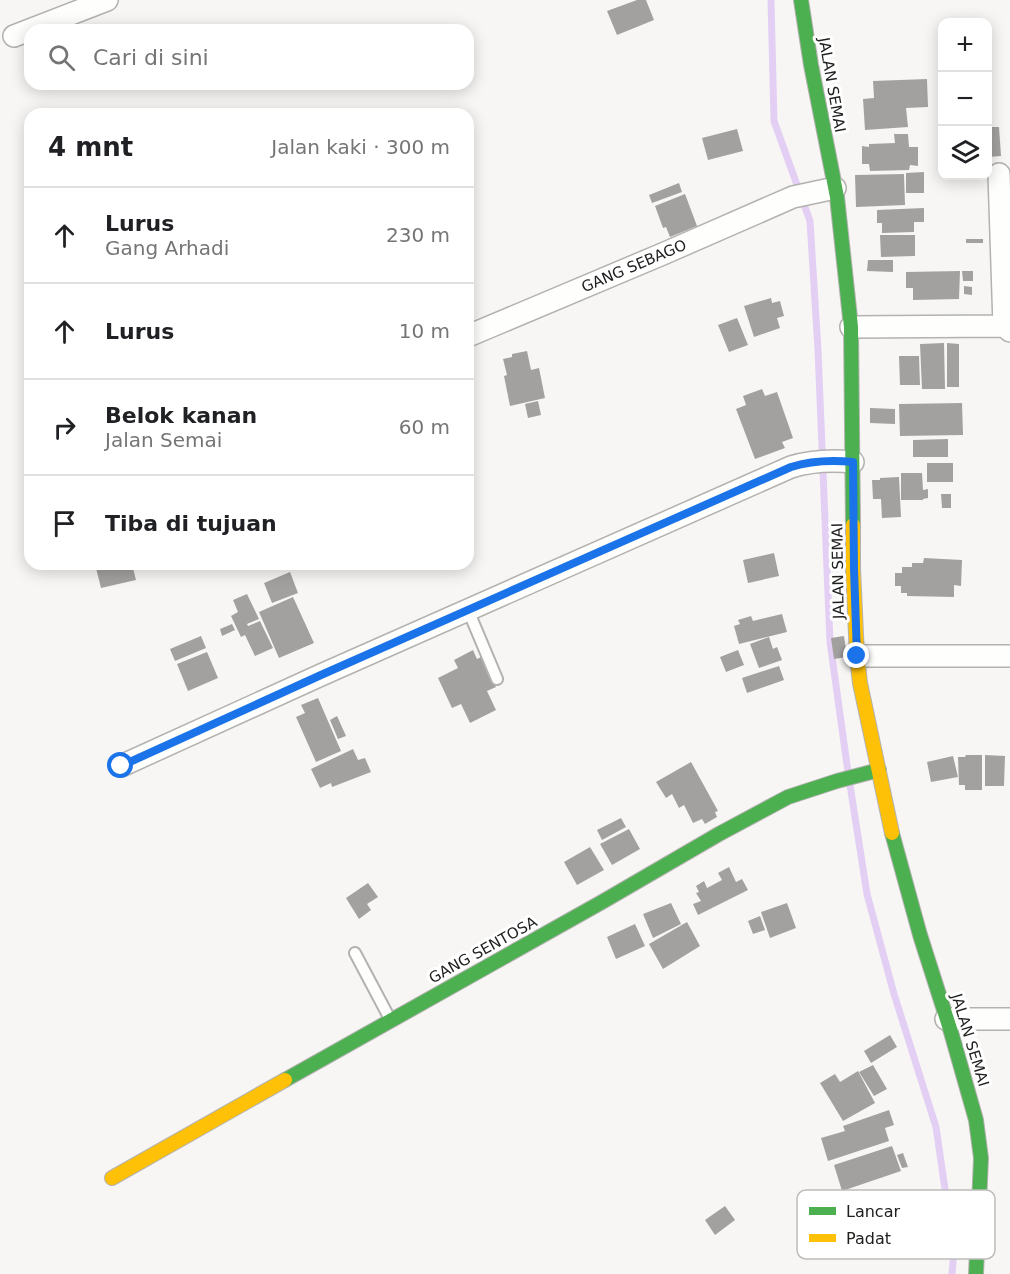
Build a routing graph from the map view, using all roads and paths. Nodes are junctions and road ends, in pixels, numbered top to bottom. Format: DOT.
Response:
graph roads {
  1 [pos="106,0"];
  2 [pos="801,0"];
  3 [pos="45,24"];
  4 [pos="24,32"];
  5 [pos="14,36"];
  6 [pos="999,174"];
  7 [pos="817,192"];
  8 [pos="851,327"];
  9 [pos="1007,329"];
  10 [pos="474,334"];
  11 [pos="848,462"];
  12 [pos="468,610"];
  13 [pos="857,656"];
  14 [pos="1010,656"];
  15 [pos="497,679"];
  16 [pos="121,766"];
  17 [pos="879,770"];
  18 [pos="355,953"];
  19 [pos="946,1019"];
  20 [pos="1010,1019"];
  21 [pos="391,1021"];
  22 [pos="112,1178"];
  23 [pos="980,1190"];
  24 [pos="977,1259"];
  25 [pos="976,1274"];
  1 -- 3 [label="street"];
  2 -- 7 [label="street, JALAN SEMAI"];
  4 -- 5 [label="street"];
  6 -- 9 [label="street"];
  7 -- 8 [label="street, JALAN SEMAI"];
  7 -- 10 [label="street, GANG SEBAGO"];
  8 -- 9 [label="street"];
  8 -- 11 [label="street, JALAN SEMAI"];
  11 -- 12 [label="street"];
  11 -- 13 [label="street, JALAN SEMAI"];
  12 -- 15 [label="lane"];
  12 -- 16 [label="street"];
  13 -- 14 [label="street"];
  13 -- 17 [label="street, JALAN SEMAI"];
  17 -- 19 [label="street, JALAN SEMAI"];
  17 -- 21 [label="street, GANG SENTOSA"];
  18 -- 21 [label="lane"];
  19 -- 20 [label="street"];
  19 -- 23 [label="street, JALAN SEMAI"];
  21 -- 22 [label="street, GANG SENTOSA"];
  24 -- 25 [label="street, JALAN SEMAI"];
}
